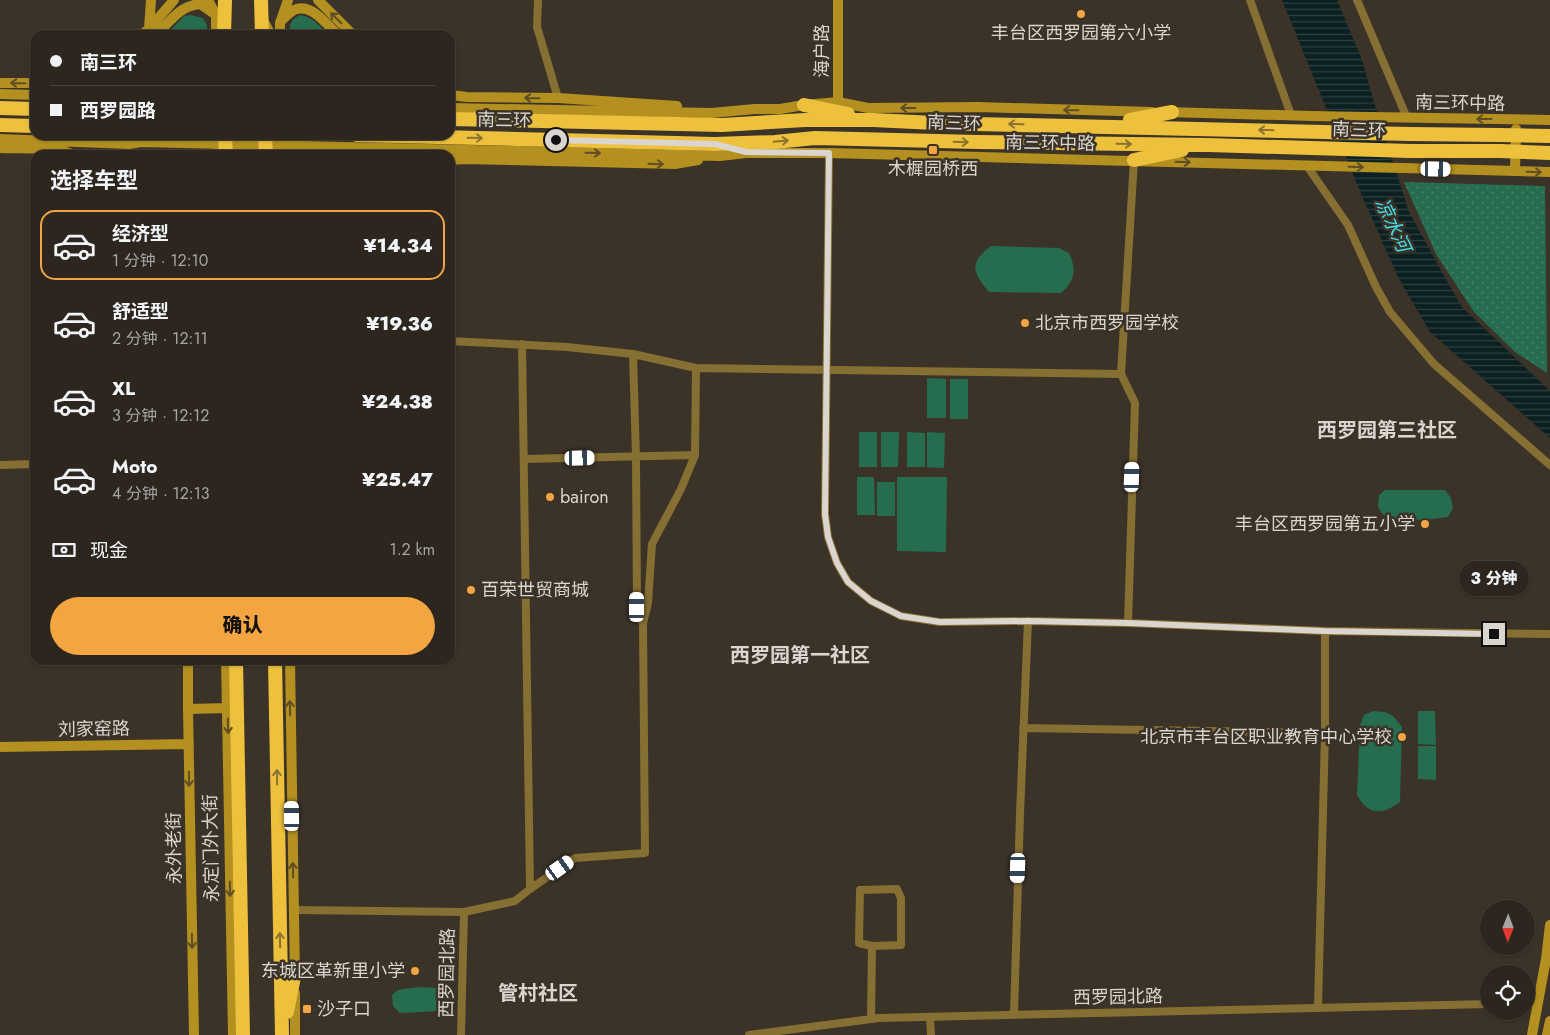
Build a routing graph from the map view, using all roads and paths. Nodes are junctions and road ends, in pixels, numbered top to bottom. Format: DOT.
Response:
graph roads {
  1 [pos="151,0"];
  2 [pos="174,0"];
  3 [pos="208,0"];
  4 [pos="225,0"];
  5 [pos="261,0"];
  6 [pos="288,0"];
  7 [pos="318,0"];
  8 [pos="538,0"];
  9 [pos="838,0"];
  10 [pos="1250,0"];
  11 [pos="1357,0"];
  12 [pos="216,15"];
  13 [pos="262,17"];
  14 [pos="281,21"];
  15 [pos="149,30"];
  16 [pos="151,30"];
  17 [pos="153,30"];
  18 [pos="216,30"];
  19 [pos="224,30"];
  20 [pos="262,30"];
  21 [pos="268,30"];
  22 [pos="280,30"];
  23 [pos="333,30"];
  24 [pos="348,30"];
  25 [pos="30,82"];
  26 [pos="0,83"];
  27 [pos="0,94"];
  28 [pos="30,95"];
  29 [pos="455,96"];
  30 [pos="558,98"];
  31 [pos="838,102"];
  32 [pos="804,105"];
  33 [pos="0,108"];
  34 [pos="455,108"];
  35 [pos="30,109"];
  36 [pos="755,109"];
  37 [pos="1172,112"];
  38 [pos="711,113"];
  39 [pos="1291,115"];
  40 [pos="455,118"];
  41 [pos="1407,118"];
  42 [pos="874,120"];
  43 [pos="1516,120"];
  44 [pos="1550,120"];
  45 [pos="691,124"];
  46 [pos="0,125"];
  47 [pos="30,126"];
  48 [pos="1100,126"];
  49 [pos="1550,136"];
  50 [pos="0,139"];
  51 [pos="455,139"];
  52 [pos="1208,144"];
  53 [pos="0,148"];
  54 [pos="49,150"];
  55 [pos="326,150"];
  56 [pos="718,150"];
  57 [pos="455,152"];
  58 [pos="746,152"];
  59 [pos="1550,152"];
  60 [pos="829,153"];
  61 [pos="455,160"];
  62 [pos="1134,160"];
  63 [pos="1307,166"];
  64 [pos="1515,171"];
  65 [pos="1550,172"];
  66 [pos="455,341"];
  67 [pos="522,344"];
  68 [pos="633,354"];
  69 [pos="696,368"];
  70 [pos="827,371"];
  71 [pos="1121,374"];
  72 [pos="695,455"];
  73 [pos="636,456"];
  74 [pos="524,459"];
  75 [pos="30,464"];
  76 [pos="1550,464"];
  77 [pos="0,465"];
  78 [pos="1028,621"];
  79 [pos="1128,623"];
  80 [pos="643,624"];
  81 [pos="1324,631"];
  82 [pos="1550,634"];
  83 [pos="188,665"];
  84 [pos="226,665"];
  85 [pos="236,665"];
  86 [pos="275,665"];
  87 [pos="290,665"];
  88 [pos="228,708"];
  89 [pos="188,709"];
  90 [pos="1023,728"];
  91 [pos="1325,733"];
  92 [pos="189,744"];
  93 [pos="0,747"];
  94 [pos="530,889"];
  95 [pos="294,910"];
  96 [pos="464,912"];
  97 [pos="1550,925"];
  98 [pos="872,946"];
  99 [pos="295,972"];
  100 [pos="1538,1003"];
  101 [pos="1480,1004"];
  102 [pos="1318,1007"];
  103 [pos="1014,1014"];
  104 [pos="930,1017"];
  105 [pos="871,1019"];
  106 [pos="1550,1021"];
  107 [pos="194,1035"];
  108 [pos="233,1035"];
  109 [pos="243,1035"];
  110 [pos="282,1035"];
  111 [pos="295,1035"];
  112 [pos="460,1035"];
  113 [pos="749,1035"];
  114 [pos="931,1035"];
  115 [pos="1532,1035"];
  116 [pos="1547,1035"];
  1 -- 15 [label="street"];
  2 -- 16 [label="street"];
  3 -- 12 [label="street"];
  4 -- 19 [label="highway"];
  5 -- 13 [label="highway"];
  6 -- 14 [label="street"];
  24 -- 7 [label="street, one-way"];
  8 -- 30 [label="street"];
  9 -- 31 [label="street, 海户路"];
  10 -- 39 [label="street"];
  11 -- 41 [label="street"];
  12 -- 17 [label="street"];
  12 -- 18 [label="street"];
  13 -- 20 [label="highway"];
  13 -- 21 [label="street"];
  14 -- 22 [label="street"];
  14 -- 23 [label="street"];
  25 -- 26 [label="street, one-way"];
  27 -- 28 [label="street"];
  30 -- 29 [label="street, one-way"];
  30 -- 36 [label="street"];
  31 -- 32 [label="street, 南三环中路"];
  37 -- 31 [label="street, 南三环中路, one-way"];
  32 -- 36 [label="street, 南三环中路"];
  32 -- 42 [label="highway"];
  33 -- 35 [label="highway"];
  34 -- 38 [label="street, 南三环中路"];
  36 -- 38 [label="street, 南三环中路"];
  37 -- 39 [label="street, 南三环中路"];
  37 -- 48 [label="highway"];
  38 -- 45 [label="highway"];
  39 -- 41 [label="street, 南三环中路"];
  40 -- 45 [label="highway, 南三环"];
  43 -- 41 [label="street, 南三环中路, one-way"];
  42 -- 45 [label="highway, 南三环"];
  48 -- 42 [label="highway, 南三环, one-way"];
  43 -- 44 [label="street, 南三环中路"];
  43 -- 64 [label="street"];
  46 -- 47 [label="highway"];
  49 -- 48 [label="highway, 南三环, one-way, bridge"];
  50 -- 55 [label="street"];
  51 -- 56 [label="highway, 南三环, one-way"];
  56 -- 52 [label="highway, 南三环, one-way"];
  52 -- 59 [label="highway, 南三环, bridge"];
  52 -- 62 [label="highway"];
  53 -- 54 [label="street"];
  57 -- 56 [label="street, one-way"];
  56 -- 58 [label="highway"];
  61 -- 56 [label="street, one-way"];
  58 -- 60 [label="street, 南三环中路"];
  60 -- 62 [label="street, 南三环中路"];
  60 -- 70 [label="street"];
  62 -- 63 [label="street, 南三环中路, one-way"];
  62 -- 71 [label="street"];
  63 -- 64 [label="street, 南三环中路, one-way"];
  63 -- 76 [label="street"];
  64 -- 65 [label="street, 南三环中路, one-way"];
  66 -- 67 [label="street"];
  67 -- 68 [label="street"];
  67 -- 74 [label="street"];
  68 -- 69 [label="street"];
  68 -- 73 [label="street"];
  69 -- 70 [label="street"];
  69 -- 72 [label="street"];
  70 -- 71 [label="street"];
  70 -- 78 [label="street"];
  71 -- 79 [label="street"];
  72 -- 73 [label="street"];
  72 -- 80 [label="street"];
  73 -- 74 [label="street"];
  73 -- 80 [label="street"];
  74 -- 94 [label="street"];
  75 -- 77 [label="street"];
  78 -- 79 [label="street"];
  78 -- 90 [label="street"];
  79 -- 81 [label="street"];
  80 -- 94 [label="street"];
  81 -- 82 [label="street"];
  81 -- 91 [label="street"];
  83 -- 89 [label="street, 永外老街"];
  84 -- 88 [label="street, 永定门外大街"];
  85 -- 109 [label="highway, 永定门外大街"];
  110 -- 86 [label="highway, one-way"];
  95 -- 87 [label="street, one-way"];
  88 -- 89 [label="street"];
  88 -- 108 [label="street, 永定门外大街, one-way"];
  89 -- 92 [label="street, 永外老街"];
  90 -- 91 [label="street"];
  90 -- 103 [label="street"];
  91 -- 102 [label="street"];
  92 -- 93 [label="street, 刘家窑路"];
  92 -- 107 [label="street, 永外老街, one-way"];
  94 -- 96 [label="street"];
  95 -- 96 [label="street"];
  95 -- 99 [label="street"];
  96 -- 112 [label="street, 西罗园北路"];
  97 -- 100 [label="street"];
  98 -- 98 [label="street"];
  98 -- 105 [label="street"];
  99 -- 110 [label="highway"];
  99 -- 111 [label="street"];
  100 -- 115 [label="street"];
  101 -- 102 [label="street, 西罗园北路"];
  102 -- 103 [label="street, 西罗园北路"];
  103 -- 104 [label="street, 西罗园北路"];
  104 -- 105 [label="street, 西罗园北路"];
  104 -- 114 [label="street"];
  105 -- 113 [label="street, 西罗园北路"];
  106 -- 116 [label="street"];
}
